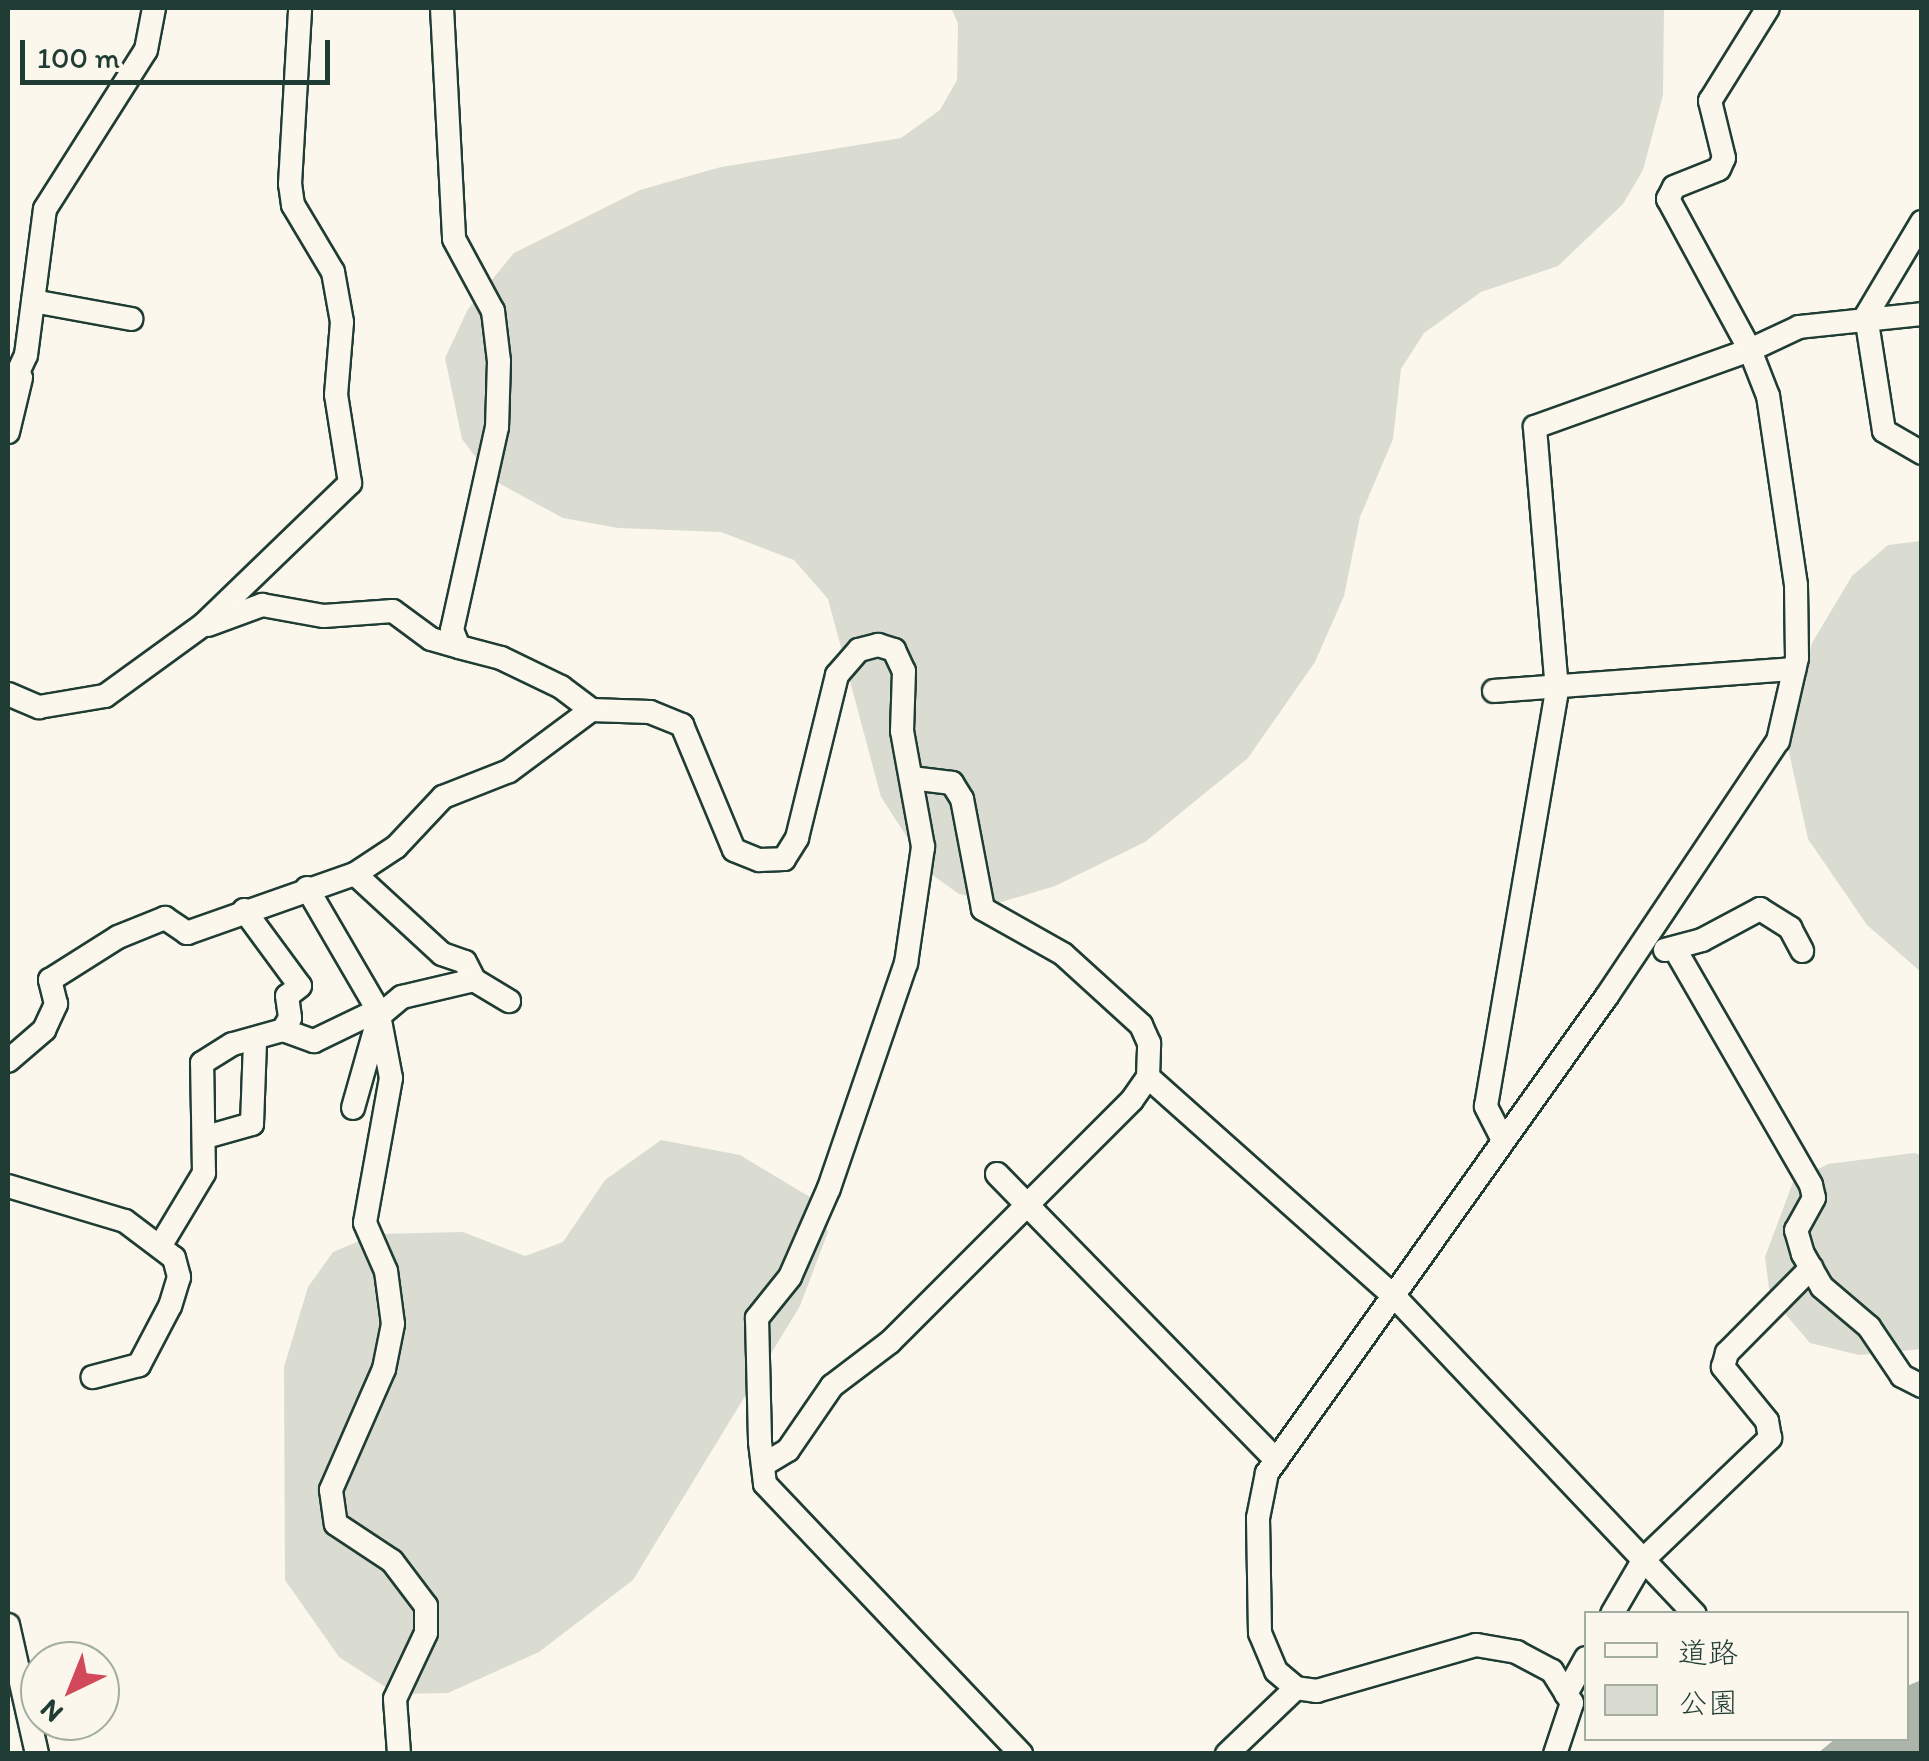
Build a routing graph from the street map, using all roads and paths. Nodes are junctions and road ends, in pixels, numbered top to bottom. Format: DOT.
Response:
graph roads {
  1 [pos="154,8"];
  2 [pos="300,8"];
  3 [pos="442,8"];
  4 [pos="1768,8"];
  5 [pos="1922,222"];
  6 [pos="34,301"];
  7 [pos="1922,314"];
  8 [pos="1866,316"];
  9 [pos="132,319"];
  10 [pos="1750,350"];
  11 [pos="26,355"];
  12 [pos="8,394"];
  13 [pos="8,432"];
  14 [pos="1922,453"];
  15 [pos="204,624"];
  16 [pos="459,647"];
  17 [pos="1794,669"];
  18 [pos="1556,690"];
  19 [pos="1494,692"];
  20 [pos="8,694"];
  21 [pos="590,710"];
  22 [pos="911,778"];
  23 [pos="355,874"];
  24 [pos="306,888"];
  25 [pos="244,910"];
  26 [pos="1642,947"];
  27 [pos="1676,951"];
  28 [pos="1802,952"];
  29 [pos="474,980"];
  30 [pos="509,1000"];
  31 [pos="378,1013"];
  32 [pos="283,1030"];
  33 [pos="255,1041"];
  34 [pos="8,1062"];
  35 [pos="1148,1076"];
  36 [pos="353,1108"];
  37 [pos="206,1138"];
  38 [pos="1503,1140"];
  39 [pos="997,1174"];
  40 [pos="8,1186"];
  41 [pos="1027,1206"];
  42 [pos="162,1243"];
  43 [pos="1811,1268"];
  44 [pos="1394,1296"];
  45 [pos="92,1376"];
  46 [pos="1922,1386"];
  47 [pos="1276,1460"];
  48 [pos="763,1465"];
  49 [pos="1644,1559"];
  50 [pos="1614,1611"];
  51 [pos="1692,1611"];
  52 [pos="8,1625"];
  53 [pos="1584,1662"];
  54 [pos="1296,1688"];
  55 [pos="1566,1694"];
  56 [pos="1233,1751"];
  57 [pos="37,1754"];
  58 [pos="399,1754"];
  59 [pos="1021,1754"];
  60 [pos="1554,1754"];
  1 -- 6 [label="street"];
  2 -- 15 [label="street"];
  3 -- 16 [label="street"];
  4 -- 10 [label="street"];
  5 -- 8 [label="street"];
  6 -- 9 [label="street"];
  6 -- 11 [label="street"];
  7 -- 8 [label="street"];
  8 -- 10 [label="street"];
  8 -- 14 [label="street"];
  10 -- 17 [label="street"];
  10 -- 18 [label="street"];
  11 -- 12 [label="street"];
  11 -- 13 [label="street"];
  15 -- 16 [label="street"];
  15 -- 20 [label="street"];
  16 -- 21 [label="street"];
  17 -- 18 [label="street"];
  17 -- 26 [label="street"];
  18 -- 19 [label="street"];
  18 -- 38 [label="street"];
  21 -- 22 [label="street"];
  21 -- 23 [label="street"];
  22 -- 35 [label="street"];
  22 -- 48 [label="street"];
  23 -- 24 [label="street"];
  23 -- 29 [label="street"];
  24 -- 25 [label="street"];
  24 -- 31 [label="street"];
  25 -- 32 [label="street"];
  25 -- 34 [label="street"];
  26 -- 27 [label="street"];
  26 -- 38 [label="street"];
  27 -- 28 [label="street"];
  27 -- 43 [label="street"];
  29 -- 30 [label="street"];
  29 -- 31 [label="street"];
  31 -- 32 [label="street"];
  31 -- 36 [label="street"];
  31 -- 58 [label="street"];
  32 -- 33 [label="street"];
  33 -- 37 [label="street"];
  33 -- 37 [label="street"];
  35 -- 41 [label="street"];
  35 -- 44 [label="street"];
  37 -- 42 [label="street"];
  38 -- 44 [label="street"];
  39 -- 41 [label="street"];
  40 -- 42 [label="street"];
  41 -- 47 [label="street"];
  41 -- 48 [label="street"];
  42 -- 45 [label="street"];
  43 -- 46 [label="street"];
  43 -- 49 [label="street"];
  44 -- 47 [label="street"];
  44 -- 49 [label="street"];
  47 -- 54 [label="street"];
  48 -- 59 [label="street"];
  49 -- 50 [label="street"];
  49 -- 51 [label="street"];
  52 -- 57 [label="street"];
  53 -- 55 [label="street"];
  54 -- 55 [label="street"];
  54 -- 56 [label="street"];
  55 -- 60 [label="street"];
}
